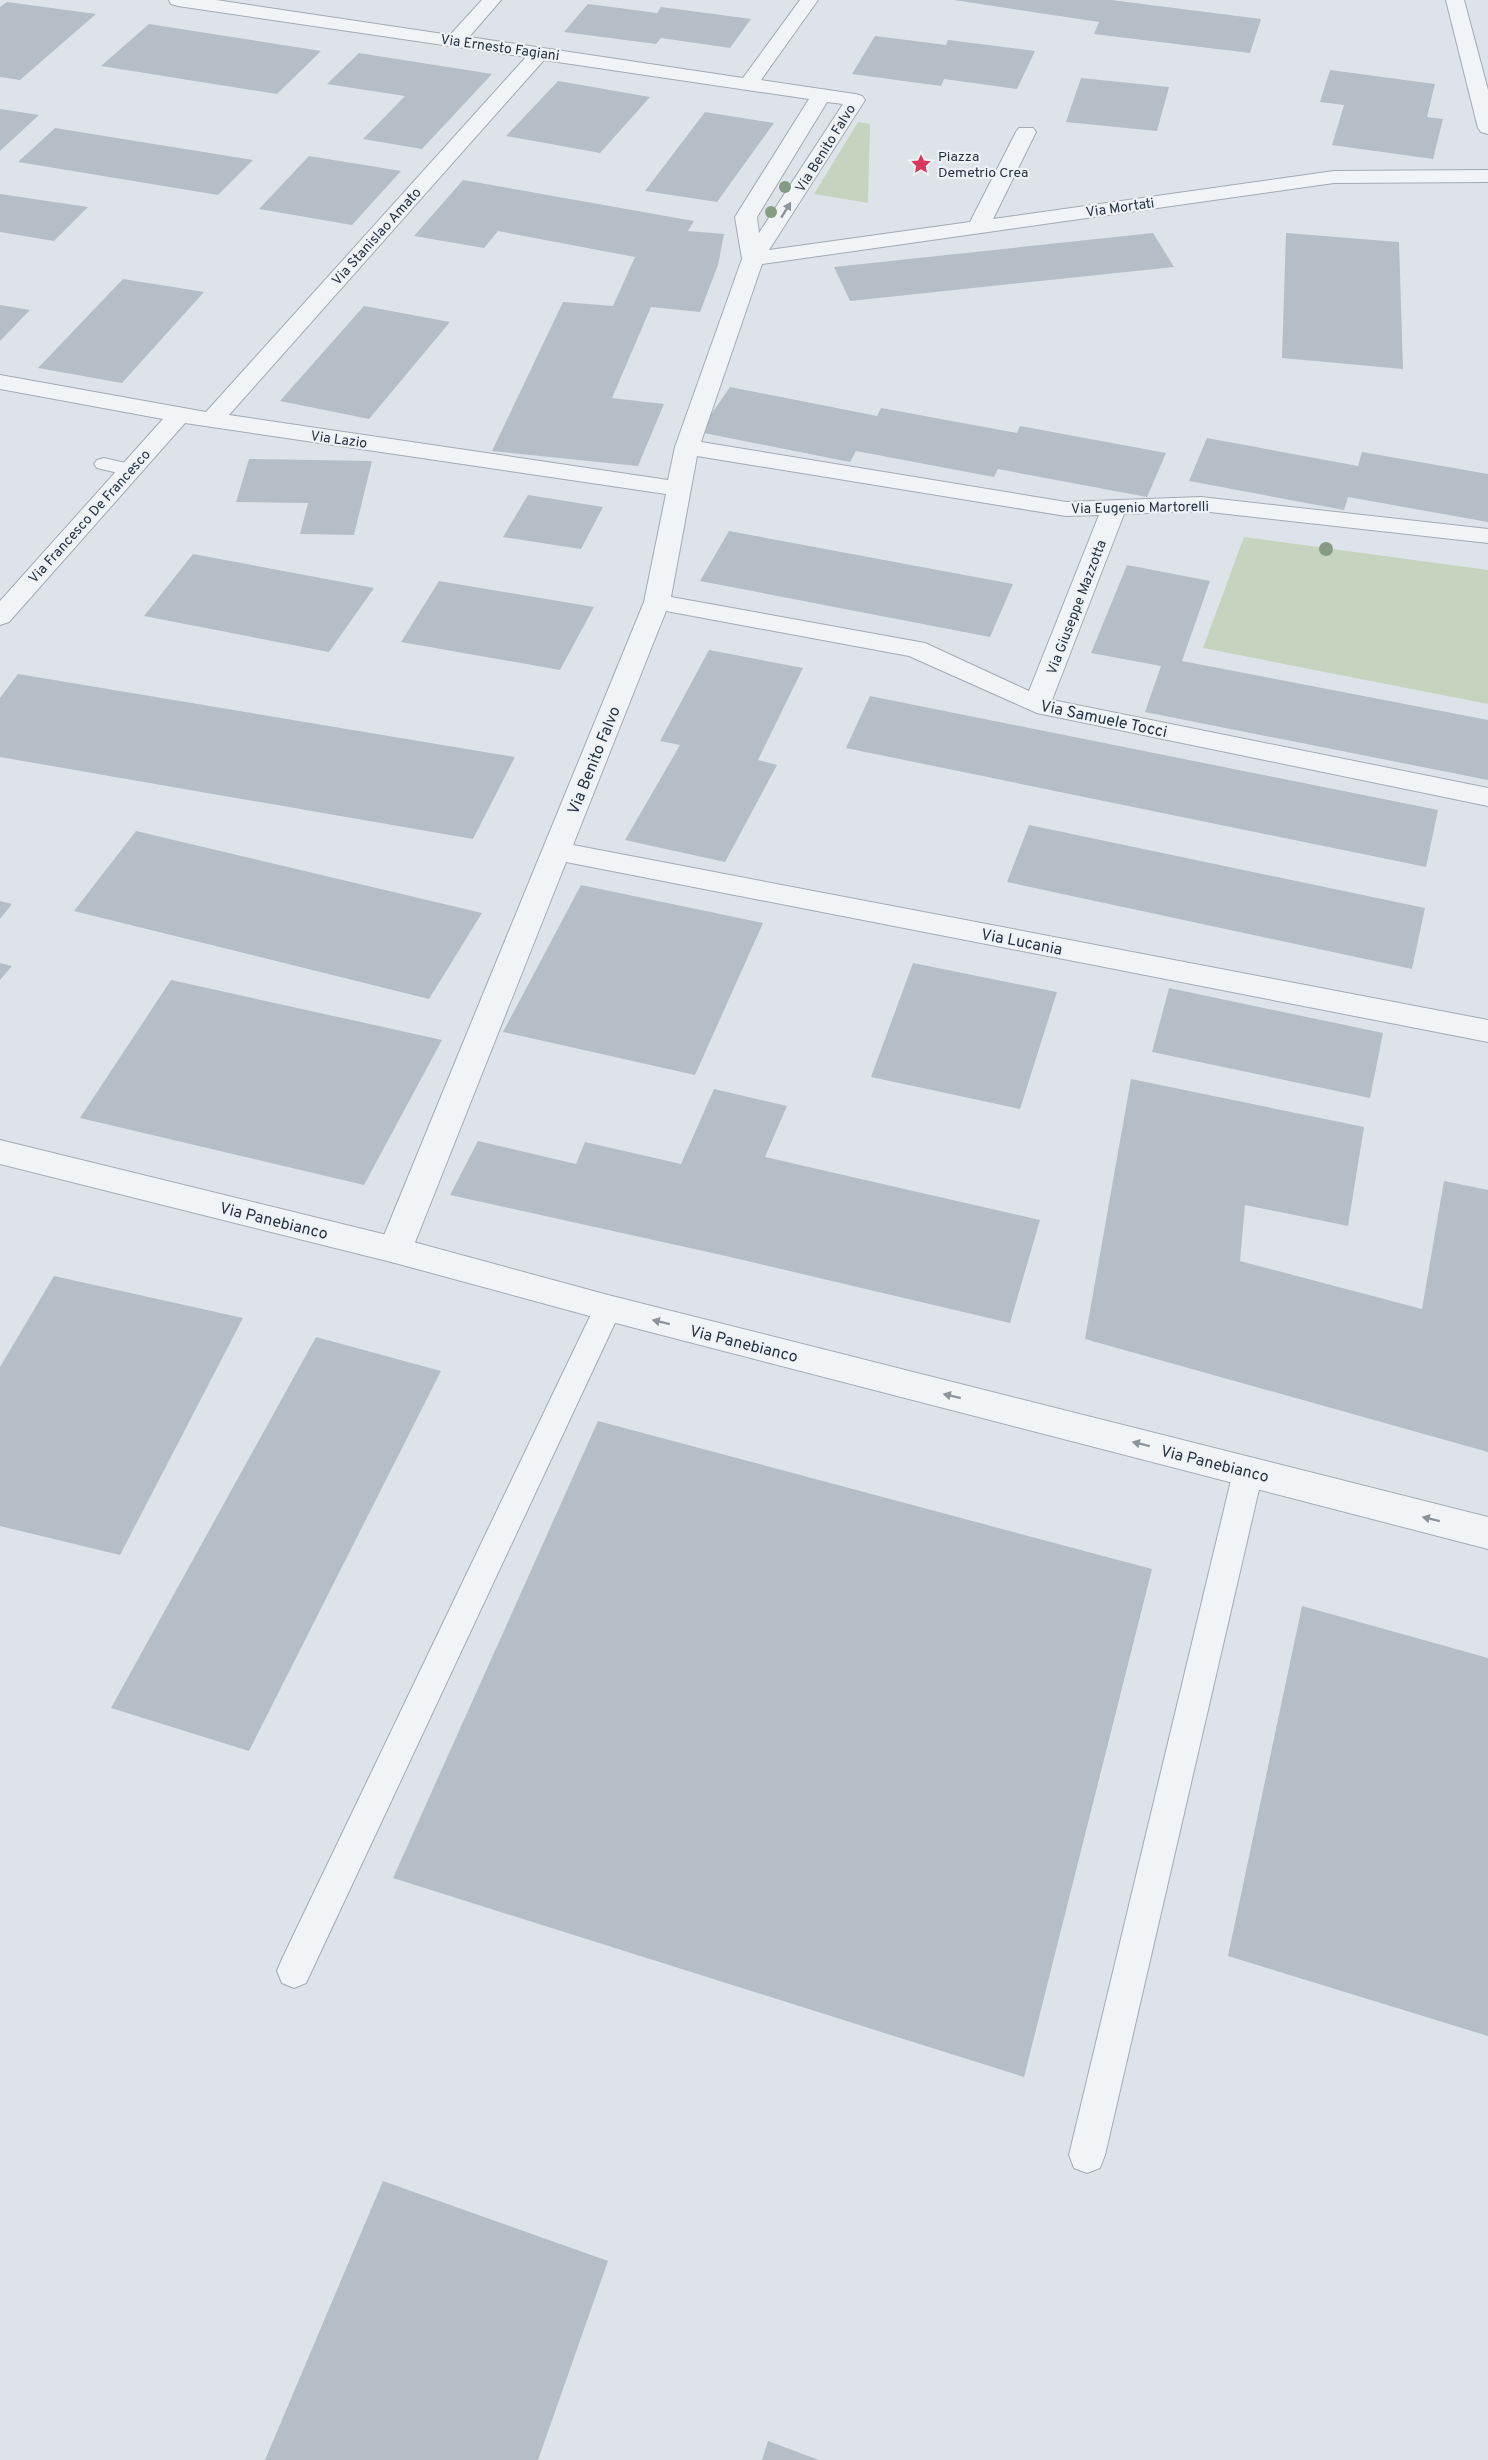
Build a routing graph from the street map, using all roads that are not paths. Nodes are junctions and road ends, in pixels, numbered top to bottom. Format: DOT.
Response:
graph roads {
  1 [pos="178,0"];
  2 [pos="492,0"];
  3 [pos="809,0"];
  4 [pos="1455,0"];
  5 [pos="455,41"];
  6 [pos="540,53"];
  7 [pos="749,83"];
  8 [pos="821,95"];
  9 [pos="1488,128"];
  10 [pos="1026,132"];
  11 [pos="1488,176"];
  12 [pos="978,227"];
  13 [pos="753,259"];
  14 [pos="0,382"];
  15 [pos="179,415"];
  16 [pos="212,420"];
  17 [pos="687,447"];
  18 [pos="104,464"];
  19 [pos="131,470"];
  20 [pos="679,489"];
  21 [pos="1114,509"];
  22 [pos="1488,536"];
  23 [pos="657,603"];
  24 [pos="0,617"];
  25 [pos="1037,705"];
  26 [pos="1488,797"];
  27 [pos="557,851"];
  28 [pos="1488,1031"];
  29 [pos="0,1152"];
  30 [pos="395,1250"];
  31 [pos="608,1308"];
  32 [pos="1248,1472"];
  33 [pos="1488,1533"];
  34 [pos="294,1971"];
  35 [pos="1087,2155"];
  1 -- 5 [label="street, Via Ernesto Fagiani"];
  2 -- 5 [label="street"];
  3 -- 7 [label="street"];
  4 -- 9 [label="street"];
  5 -- 6 [label="street, Via Ernesto Fagiani"];
  6 -- 7 [label="street, Via Ernesto Fagiani"];
  6 -- 16 [label="street, Via Stanislao Amato"];
  7 -- 8 [label="street, Via Ernesto Fagiani"];
  8 -- 13 [label="street, Via Benito Falvo"];
  13 -- 8 [label="street, Via Benito Falvo, one-way"];
  10 -- 12 [label="street"];
  11 -- 12 [label="street, Via Mortati"];
  12 -- 13 [label="street, Via Mortati"];
  13 -- 17 [label="street, Via Benito Falvo"];
  14 -- 15 [label="street, Via Lazio"];
  15 -- 16 [label="street, Via Lazio"];
  15 -- 19 [label="street, Via Francesco De Francesco"];
  16 -- 20 [label="street, Via Lazio"];
  17 -- 20 [label="street, Via Benito Falvo"];
  17 -- 21 [label="street, Via Eugenio Martorelli"];
  18 -- 19 [label="lane"];
  19 -- 24 [label="street, Via Francesco De Francesco"];
  20 -- 23 [label="street, Via Benito Falvo"];
  21 -- 22 [label="street, Via Eugenio Martorelli"];
  21 -- 25 [label="street, Via Giuseppe Mazzotta"];
  23 -- 25 [label="street, Via Samuele Tocci"];
  23 -- 27 [label="street, Via Benito Falvo"];
  25 -- 26 [label="street, Via Samuele Tocci"];
  27 -- 28 [label="street, Via Lucania"];
  27 -- 30 [label="street, Via Benito Falvo"];
  29 -- 30 [label="street, Via Panebianco"];
  30 -- 31 [label="street, Via Panebianco"];
  32 -- 31 [label="street, Via Panebianco, one-way"];
  31 -- 34 [label="lane"];
  33 -- 32 [label="street, Via Panebianco, one-way"];
  32 -- 35 [label="lane"];
}
